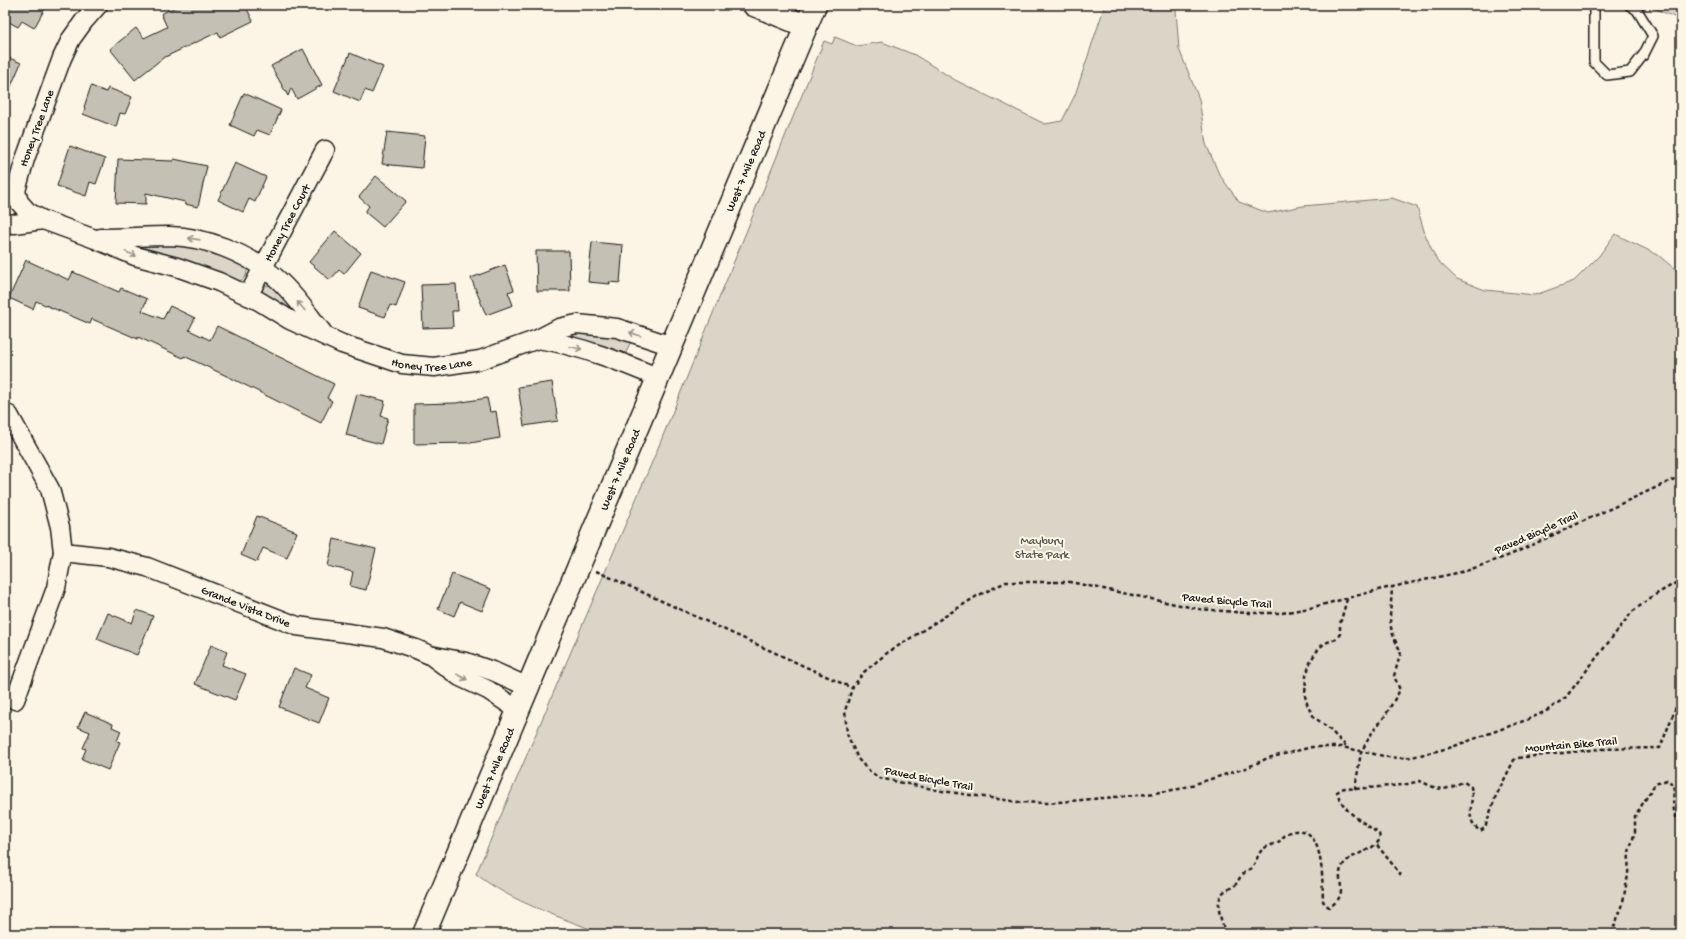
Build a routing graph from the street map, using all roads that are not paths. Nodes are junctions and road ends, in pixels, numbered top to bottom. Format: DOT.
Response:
graph roads {
  1 [pos="98,5"];
  2 [pos="754,5"];
  3 [pos="815,5"];
  4 [pos="1594,5"];
  5 [pos="1629,5"];
  6 [pos="806,26"];
  7 [pos="325,150"];
  8 [pos="22,168"];
  9 [pos="5,179"];
  10 [pos="43,220"];
  11 [pos="5,223"];
  12 [pos="96,239"];
  13 [pos="263,269"];
  14 [pos="248,296"];
  15 [pos="326,336"];
  16 [pos="538,339"];
  17 [pos="672,346"];
  18 [pos="659,378"];
  19 [pos="9,415"];
  20 [pos="63,552"];
  21 [pos="430,655"];
  22 [pos="528,687"];
  23 [pos="15,700"];
  24 [pos="518,710"];
  25 [pos="424,934"];
  1 -- 8 [label="street, Honey Tree Lane"];
  2 -- 6 [label="street"];
  3 -- 6 [label="street, West 7 Mile Road"];
  4 -- 5 [label="lane"];
  6 -- 17 [label="street, West 7 Mile Road"];
  7 -- 13 [label="street, Honey Tree Court"];
  8 -- 9 [label="street"];
  8 -- 10 [label="street, Honey Tree Lane"];
  10 -- 11 [label="street"];
  10 -- 12 [label="street, Honey Tree Lane"];
  13 -- 12 [label="street, Honey Tree Lane, one-way"];
  12 -- 14 [label="street, Honey Tree Lane, one-way"];
  13 -- 14 [label="street, Honey Tree Court"];
  15 -- 13 [label="street, Honey Tree Lane, one-way"];
  14 -- 15 [label="street, Honey Tree Lane"];
  15 -- 16 [label="street, Honey Tree Lane"];
  17 -- 16 [label="street, Honey Tree Lane, one-way"];
  16 -- 18 [label="street, one-way"];
  17 -- 18 [label="street, West 7 Mile Road"];
  18 -- 22 [label="street, West 7 Mile Road"];
  19 -- 20 [label="street"];
  20 -- 21 [label="street, Grande Vista Drive"];
  20 -- 23 [label="street"];
  21 -- 22 [label="street, Grande Vista Drive"];
  21 -- 24 [label="street, Grande Vista Drive, one-way"];
  22 -- 24 [label="street, West 7 Mile Road"];
  24 -- 25 [label="street, West 7 Mile Road"];
}
